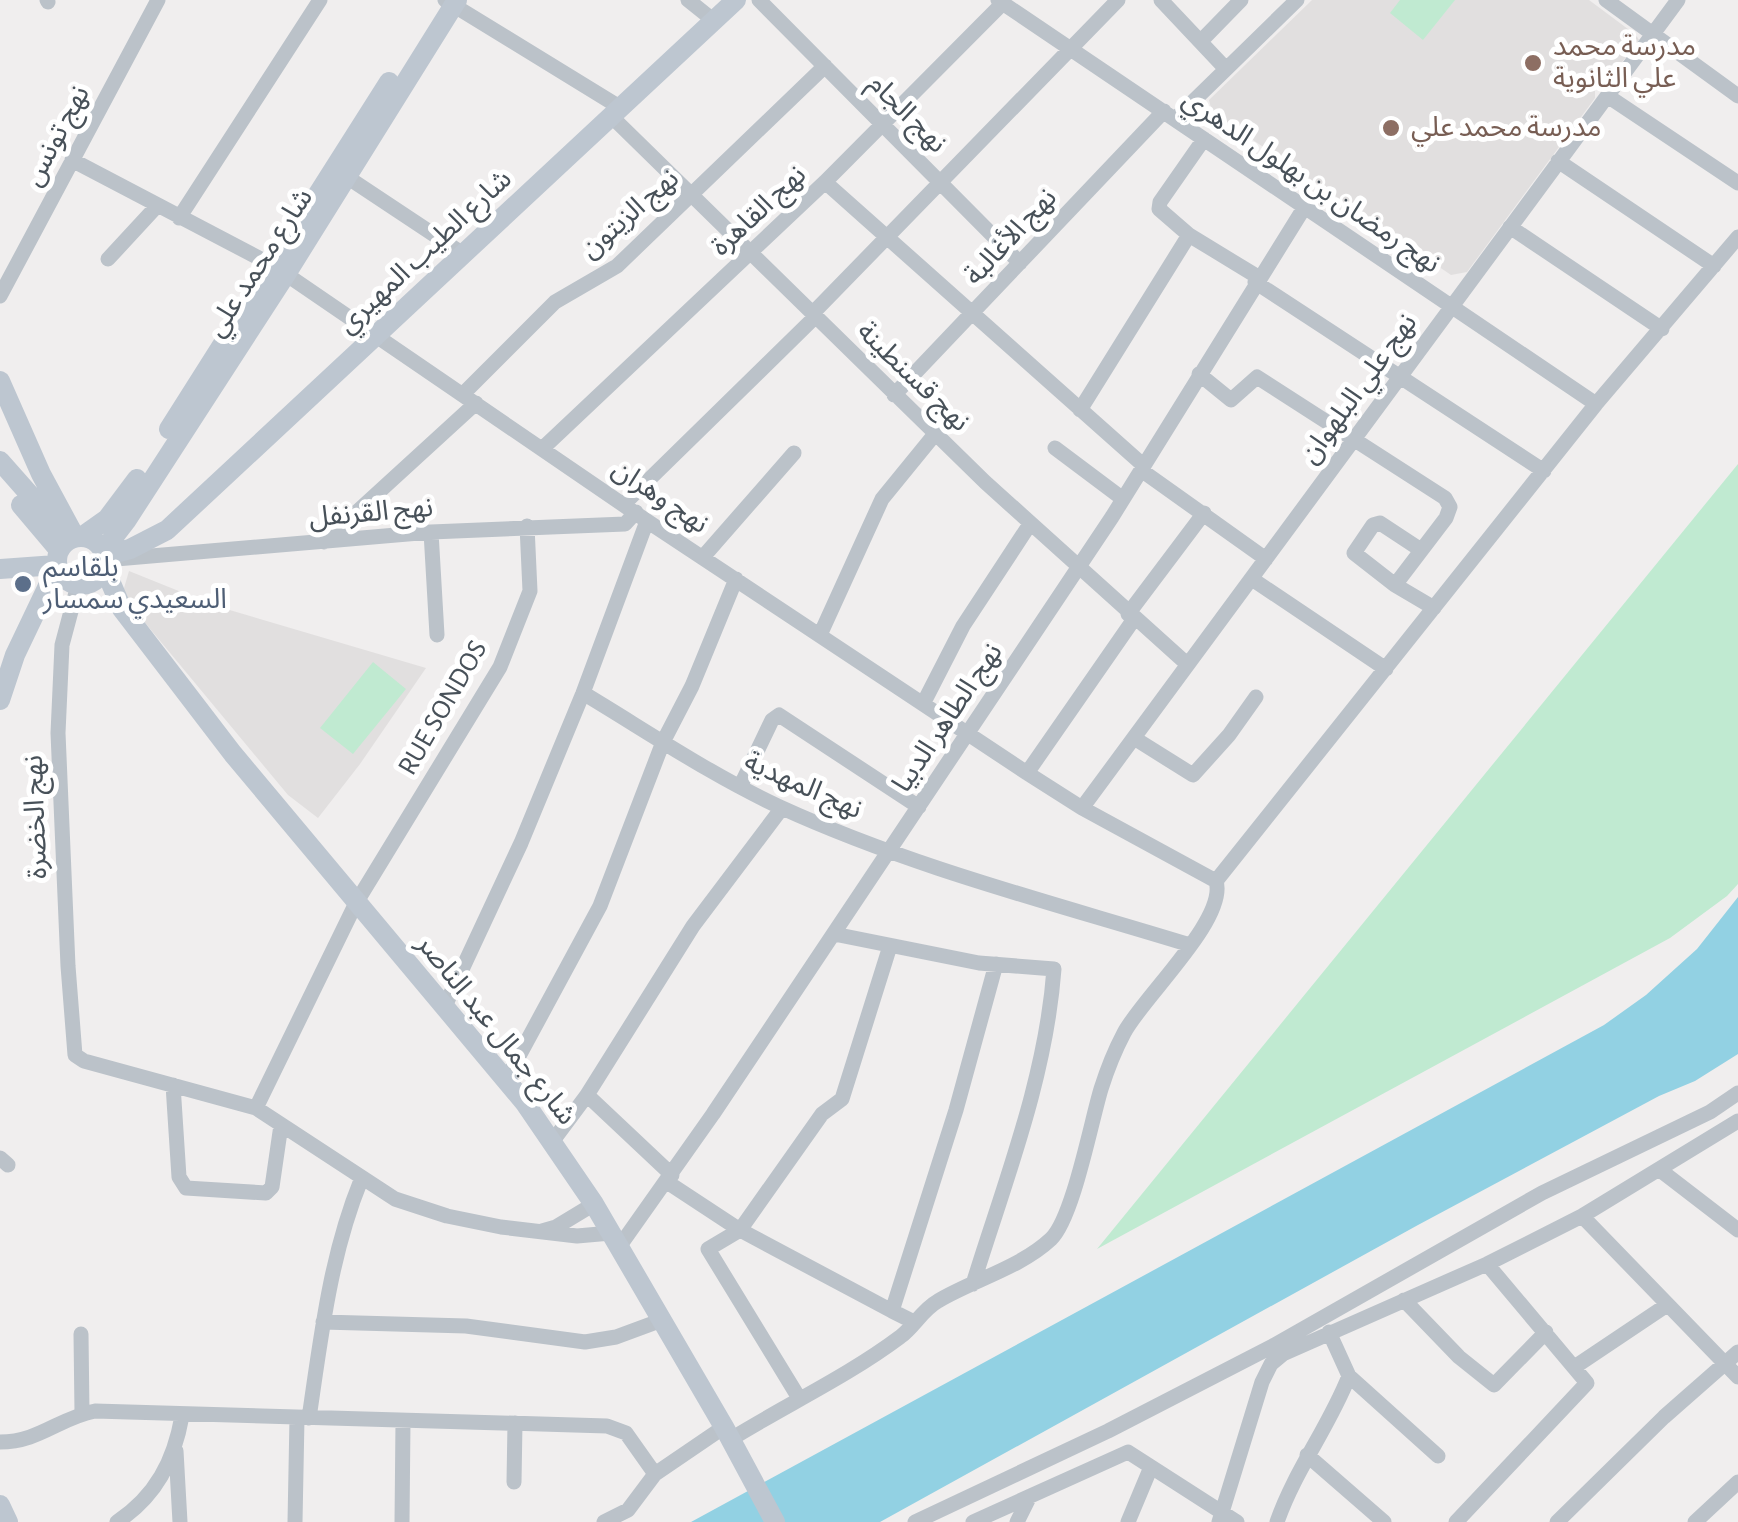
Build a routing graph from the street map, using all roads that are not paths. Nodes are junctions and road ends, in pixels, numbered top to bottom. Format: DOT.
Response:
graph roads {
  1 [pos="158,0"];
  2 [pos="320,0"];
  3 [pos="688,0"];
  4 [pos="736,0"];
  5 [pos="759,0"];
  6 [pos="1118,0"];
  7 [pos="1161,0"];
  8 [pos="1241,0"];
  9 [pos="1296,0"];
  10 [pos="1606,0"];
  11 [pos="1678,0"];
  12 [pos="449,1"];
  13 [pos="1000,2"];
  14 [pos="713,20"];
  15 [pos="1653,34"];
  16 [pos="1200,41"];
  17 [pos="1072,50"];
  18 [pos="824,66"];
  19 [pos="1226,69"];
  20 [pos="1738,96"];
  21 [pos="1609,97"];
  22 [pos="616,113"];
  23 [pos="1169,115"];
  24 [pos="883,125"];
  25 [pos="1204,139"];
  26 [pos="72,160"];
  27 [pos="1558,161"];
  28 [pos="347,177"];
  29 [pos="825,182"];
  30 [pos="941,183"];
  31 [pos="1738,183"];
  32 [pos="692,196"];
  33 [pos="157,206"];
  34 [pos="1304,208"];
  35 [pos="179,218"];
  36 [pos="1510,227"];
  37 [pos="1189,235"];
  38 [pos="1738,237"];
  39 [pos="887,238"];
  40 [pos="751,252"];
  41 [pos="464,254"];
  42 [pos="108,259"];
  43 [pos="1020,263"];
  44 [pos="1714,266"];
  45 [pos="280,270"];
  46 [pos="1257,279"];
  47 [pos="0,296"];
  48 [pos="1450,307"];
  49 [pos="973,315"];
  50 [pos="814,316"];
  51 [pos="1662,329"];
  52 [pos="377,334"];
  53 [pos="1199,374"];
  54 [pos="1399,376"];
  55 [pos="0,381"];
  56 [pos="894,394"];
  57 [pos="470,398"];
  58 [pos="1596,404"];
  59 [pos="1080,410"];
  60 [pos="935,434"];
  61 [pos="1354,440"];
  62 [pos="543,448"];
  63 [pos="1055,448"];
  64 [pos="794,453"];
  65 [pos="0,461"];
  66 [pos="1142,468"];
  67 [pos="1544,471"];
  68 [pos="0,481"];
  69 [pos="1123,500"];
  70 [pos="636,512"];
  71 [pos="1204,513"];
  72 [pos="1030,524"];
  73 [pos="527,526"];
  74 [pos="431,532"];
  75 [pos="324,542"];
  76 [pos="67,549"];
  77 [pos="1421,550"];
  78 [pos="703,557"];
  79 [pos="104,558"];
  80 [pos="1266,558"];
  81 [pos="1078,568"];
  82 [pos="0,569"];
  83 [pos="736,579"];
  84 [pos="1252,579"];
  85 [pos="1396,584"];
  86 [pos="79,585"];
  87 [pos="1434,608"];
  88 [pos="122,609"];
  89 [pos="1131,617"];
  90 [pos="30,627"];
  91 [pos="437,635"];
  92 [pos="820,635"];
  93 [pos="1187,664"];
  94 [pos="1386,669"];
  95 [pos="583,693"];
  96 [pos="1256,697"];
  97 [pos="0,700"];
  98 [pos="924,702"];
  99 [pos="968,733"];
  100 [pos="1134,738"];
  101 [pos="663,742"];
  102 [pos="1026,773"];
  103 [pos="740,787"];
  104 [pos="919,807"];
  105 [pos="782,808"];
  106 [pos="1082,808"];
  107 [pos="890,850"];
  108 [pos="1216,881"];
  109 [pos="356,902"];
  110 [pos="834,934"];
  111 [pos="1190,945"];
  112 [pos="890,946"];
  113 [pos="996,964"];
  114 [pos="444,1008"];
  115 [pos="506,1080"];
  116 [pos="173,1085"];
  117 [pos="1738,1093"];
  118 [pos="588,1095"];
  119 [pos="256,1108"];
  120 [pos="1738,1122"];
  121 [pos="281,1125"];
  122 [pos="552,1142"];
  123 [pos="1660,1170"];
  124 [pos="670,1178"];
  125 [pos="361,1180"];
  126 [pos="594,1204"];
  127 [pos="1582,1216"];
  128 [pos="740,1230"];
  129 [pos="1738,1230"];
  130 [pos="539,1232"];
  131 [pos="615,1240"];
  132 [pos="1487,1264"];
  133 [pos="973,1284"];
  134 [pos="1404,1300"];
  135 [pos="1668,1305"];
  136 [pos="892,1311"];
  137 [pos="662,1320"];
  138 [pos="323,1322"];
  139 [pos="914,1322"];
  140 [pos="1329,1332"];
  141 [pos="1546,1332"];
  142 [pos="81,1334"];
  143 [pos="1732,1357"];
  144 [pos="1576,1366"];
  145 [pos="1349,1376"];
  146 [pos="1738,1377"];
  147 [pos="799,1398"];
  148 [pos="82,1414"];
  149 [pos="182,1416"];
  150 [pos="303,1418"];
  151 [pos="403,1420"];
  152 [pos="514,1423"];
  153 [pos="731,1440"];
  154 [pos="0,1442"];
  155 [pos="176,1450"];
  156 [pos="1308,1455"];
  157 [pos="1438,1456"];
  158 [pos="1151,1466"];
  159 [pos="655,1474"];
  160 [pos="514,1482"];
  161 [pos="1738,1482"];
  162 [pos="1030,1496"];
  163 [pos="0,1505"];
  164 [pos="1227,1519"];
  165 [pos="8,1522"];
  166 [pos="116,1522"];
  167 [pos="180,1522"];
  168 [pos="295,1522"];
  169 [pos="402,1522"];
  170 [pos="604,1522"];
  171 [pos="775,1522"];
  172 [pos="915,1522"];
  173 [pos="972,1522"];
  174 [pos="1017,1522"];
  175 [pos="1128,1522"];
  176 [pos="1277,1522"];
  177 [pos="1384,1522"];
  178 [pos="1456,1522"];
  179 [pos="1557,1522"];
  180 [pos="1694,1522"];
  1 -- 26 [label="street, نهج تونس"];
  2 -- 35 [label="street"];
  3 -- 14 [label="street"];
  4 -- 14 [label="street, شارع الطيب المهيري"];
  5 -- 18 [label="street, نهج الجام"];
  6 -- 17 [label="street"];
  7 -- 16 [label="street"];
  8 -- 16 [label="street"];
  9 -- 19 [label="street, نهج الأغالبة"];
  10 -- 15 [label="street"];
  11 -- 15 [label="street, نهج علي البلهوان"];
  12 -- 22 [label="street, نهج قسنطينة"];
  12 -- 28 [label="street, شارع محمد علي"];
  12 -- 45 [label="street, شارع محمد علي"];
  13 -- 17 [label="street, نهج رمضان بن بهلول الدهري"];
  13 -- 24 [label="street, نهج القاهرة"];
  14 -- 22 [label="street, شارع الطيب المهيري"];
  15 -- 20 [label="street"];
  15 -- 21 [label="street, نهج علي البلهوان"];
  16 -- 19 [label="street"];
  17 -- 23 [label="street, نهج رمضان بن بهلول الدهري"];
  17 -- 30 [label="street"];
  18 -- 24 [label="street, نهج الجام"];
  18 -- 32 [label="street, نهج الزيتون"];
  19 -- 23 [label="street, نهج الأغالبة"];
  21 -- 27 [label="street, نهج علي البلهوان"];
  21 -- 31 [label="street"];
  22 -- 32 [label="street, نهج قسنطينة"];
  22 -- 41 [label="street, شارع الطيب المهيري"];
  23 -- 25 [label="street, نهج رمضان بن بهلول الدهري"];
  23 -- 43 [label="street, نهج الأغالبة"];
  24 -- 29 [label="street, نهج القاهرة"];
  24 -- 30 [label="street, نهج الجام"];
  25 -- 34 [label="street, نهج رمضان بن بهلول الدهري"];
  25 -- 37 [label="street"];
  26 -- 33 [label="street, نهج وهران"];
  26 -- 47 [label="street, نهج تونس"];
  27 -- 36 [label="street, نهج علي البلهوان"];
  27 -- 44 [label="street"];
  28 -- 41 [label="street"];
  28 -- 45 [label="street, شارع محمد علي"];
  29 -- 39 [label="street"];
  29 -- 40 [label="street, نهج القاهرة"];
  30 -- 39 [label="street"];
  30 -- 43 [label="street, نهج الجام"];
  32 -- 40 [label="street, نهج قسنطينة"];
  32 -- 57 [label="street, نهج الزيتون"];
  33 -- 35 [label="street, نهج وهران"];
  33 -- 42 [label="street"];
  34 -- 46 [label="street, نهج الطاهر الدبيا"];
  34 -- 48 [label="street, نهج رمضان بن بهلول الدهري"];
  35 -- 45 [label="street, نهج وهران"];
  36 -- 48 [label="street, نهج علي البلهوان"];
  36 -- 51 [label="street"];
  37 -- 46 [label="street"];
  37 -- 59 [label="street"];
  38 -- 44 [label="street"];
  39 -- 49 [label="street"];
  39 -- 50 [label="street"];
  40 -- 50 [label="street, نهج قسنطينة"];
  40 -- 62 [label="street, نهج القاهرة"];
  41 -- 52 [label="street, شارع الطيب المهيري"];
  43 -- 49 [label="street, نهج الأغالبة"];
  44 -- 51 [label="street"];
  45 -- 52 [label="street, نهج وهران"];
  45 -- 76 [label="street, شارع محمد علي"];
  45 -- 79 [label="street, شارع محمد علي"];
  46 -- 53 [label="street, نهج الطاهر الدبيا"];
  46 -- 54 [label="street"];
  48 -- 54 [label="street, نهج علي البلهوان"];
  48 -- 58 [label="street, نهج رمضان بن بهلول الدهري"];
  49 -- 56 [label="street, نهج الأغالبة"];
  49 -- 59 [label="street"];
  50 -- 56 [label="street, نهج قسنطينة"];
  50 -- 70 [label="street"];
  51 -- 58 [label="street"];
  52 -- 57 [label="street, نهج وهران"];
  52 -- 79 [label="street, شارع الطيب المهيري"];
  53 -- 61 [label="street"];
  53 -- 66 [label="street, نهج الطاهر الدبيا"];
  54 -- 61 [label="street, نهج علي البلهوان"];
  54 -- 67 [label="street"];
  55 -- 76 [label="street"];
  56 -- 60 [label="street, نهج قسنطينة"];
  57 -- 62 [label="street, نهج وهران"];
  57 -- 75 [label="street, نهج الزيتون"];
  58 -- 67 [label="street"];
  59 -- 66 [label="street"];
  60 -- 72 [label="street, نهج قسنطينة"];
  60 -- 92 [label="street"];
  61 -- 77 [label="street"];
  61 -- 80 [label="street, نهج علي البلهوان"];
  62 -- 70 [label="street, نهج وهران"];
  63 -- 69 [label="street"];
  64 -- 78 [label="street"];
  65 -- 76 [label="street"];
  66 -- 69 [label="street, نهج الطاهر الدبيا"];
  66 -- 71 [label="street"];
  67 -- 87 [label="street"];
  68 -- 76 [label="street"];
  69 -- 81 [label="street, نهج الطاهر الدبيا"];
  70 -- 73 [label="street, نهج القرنفل"];
  70 -- 78 [label="street, نهج وهران"];
  70 -- 95 [label="street"];
  71 -- 80 [label="street"];
  71 -- 89 [label="street"];
  72 -- 81 [label="street, نهج قسنطينة"];
  72 -- 98 [label="street"];
  73 -- 74 [label="street, نهج القرنفل"];
  73 -- 109 [label="street, RUE SONDOS"];
  74 -- 75 [label="street, نهج القرنفل"];
  74 -- 91 [label="street"];
  75 -- 79 [label="street, نهج القرنفل"];
  76 -- 79 [label="street"];
  76 -- 82 [label="street"];
  76 -- 86 [label="street"];
  76 -- 90 [label="street"];
  77 -- 85 [label="street"];
  77 -- 85 [label="street"];
  78 -- 83 [label="street, نهج وهران"];
  79 -- 86 [label="street"];
  79 -- 88 [label="street, شارع جمال عبد الناصر"];
  80 -- 84 [label="street, نهج علي البلهوان"];
  81 -- 89 [label="street, نهج قسنطينة"];
  81 -- 99 [label="street, نهج الطاهر الدبيا"];
  83 -- 92 [label="street, نهج وهران"];
  83 -- 101 [label="street"];
  84 -- 93 [label="street, نهج علي البلهوان"];
  84 -- 94 [label="street"];
  85 -- 87 [label="street"];
  86 -- 88 [label="street, شارع جمال عبد الناصر"];
  86 -- 90 [label="street"];
  86 -- 116 [label="street, نهج الخضرة"];
  87 -- 94 [label="street"];
  88 -- 109 [label="street, شارع جمال عبد الناصر"];
  89 -- 93 [label="street, نهج قسنطينة"];
  89 -- 102 [label="street"];
  90 -- 97 [label="street"];
  92 -- 98 [label="street, نهج وهران"];
  93 -- 100 [label="street, نهج علي البلهوان"];
  94 -- 108 [label="street"];
  95 -- 101 [label="street, نهج المهدية"];
  95 -- 114 [label="street"];
  96 -- 100 [label="street"];
  98 -- 99 [label="street, نهج وهران"];
  99 -- 102 [label="street, نهج وهران"];
  99 -- 104 [label="street, نهج الطاهر الدبيا"];
  100 -- 106 [label="street, نهج علي البلهوان"];
  101 -- 103 [label="street, نهج المهدية"];
  101 -- 115 [label="street"];
  102 -- 106 [label="street, نهج وهران"];
  103 -- 104 [label="street"];
  103 -- 105 [label="street, نهج المهدية"];
  104 -- 107 [label="street, نهج الطاهر الدبيا"];
  105 -- 107 [label="street, نهج المهدية"];
  105 -- 118 [label="street"];
  106 -- 108 [label="street, نهج وهران"];
  107 -- 110 [label="street, نهج الطاهر الدبيا"];
  107 -- 111 [label="street, نهج المهدية"];
  108 -- 111 [label="street"];
  109 -- 114 [label="street, شارع جمال عبد الناصر"];
  109 -- 119 [label="street, RUE SONDOS"];
  110 -- 112 [label="street"];
  110 -- 124 [label="street, نهج الطاهر الدبيا"];
  111 -- 133 [label="street"];
  112 -- 113 [label="street"];
  112 -- 128 [label="street"];
  113 -- 133 [label="street"];
  113 -- 136 [label="street"];
  114 -- 115 [label="street, شارع جمال عبد الناصر"];
  115 -- 122 [label="street, شارع جمال عبد الناصر"];
  116 -- 119 [label="street"];
  116 -- 121 [label="street"];
  117 -- 172 [label="street"];
  118 -- 122 [label="street"];
  118 -- 124 [label="street"];
  119 -- 121 [label="street"];
  120 -- 123 [label="street"];
  121 -- 125 [label="street"];
  122 -- 126 [label="street, شارع جمال عبد الناصر"];
  123 -- 127 [label="street"];
  123 -- 129 [label="street"];
  124 -- 128 [label="street"];
  124 -- 131 [label="street, نهج الطاهر الدبيا"];
  125 -- 130 [label="street"];
  125 -- 138 [label="street"];
  126 -- 130 [label="street"];
  126 -- 131 [label="street, شارع جمال عبد الناصر"];
  127 -- 132 [label="street"];
  127 -- 135 [label="street"];
  128 -- 136 [label="street"];
  128 -- 147 [label="street"];
  130 -- 131 [label="street"];
  131 -- 137 [label="street, شارع جمال عبد الناصر"];
  132 -- 134 [label="street"];
  132 -- 141 [label="street"];
  133 -- 139 [label="street"];
  134 -- 140 [label="street"];
  134 -- 141 [label="street"];
  135 -- 143 [label="street"];
  135 -- 144 [label="street"];
  136 -- 139 [label="street"];
  137 -- 138 [label="street"];
  137 -- 153 [label="street, شارع جمال عبد الناصر"];
  138 -- 150 [label="street"];
  139 -- 147 [label="street"];
  140 -- 145 [label="street"];
  140 -- 164 [label="street"];
  141 -- 144 [label="street"];
  142 -- 148 [label="street"];
  143 -- 146 [label="street"];
  143 -- 179 [label="street"];
  144 -- 178 [label="street"];
  145 -- 156 [label="street"];
  145 -- 157 [label="street"];
  147 -- 153 [label="street"];
  148 -- 149 [label="street"];
  148 -- 154 [label="street"];
  149 -- 150 [label="street"];
  149 -- 155 [label="street"];
  150 -- 151 [label="street"];
  150 -- 168 [label="street"];
  151 -- 152 [label="street"];
  151 -- 169 [label="street"];
  152 -- 159 [label="street"];
  152 -- 160 [label="street"];
  153 -- 159 [label="street"];
  153 -- 171 [label="street, شارع جمال عبد الناصر"];
  155 -- 166 [label="street"];
  155 -- 167 [label="street"];
  156 -- 176 [label="street"];
  156 -- 177 [label="street"];
  158 -- 162 [label="street"];
  158 -- 164 [label="street"];
  158 -- 175 [label="street"];
  159 -- 170 [label="street"];
  161 -- 180 [label="street"];
  162 -- 173 [label="street"];
  162 -- 174 [label="street"];
  163 -- 165 [label="street"];
}
